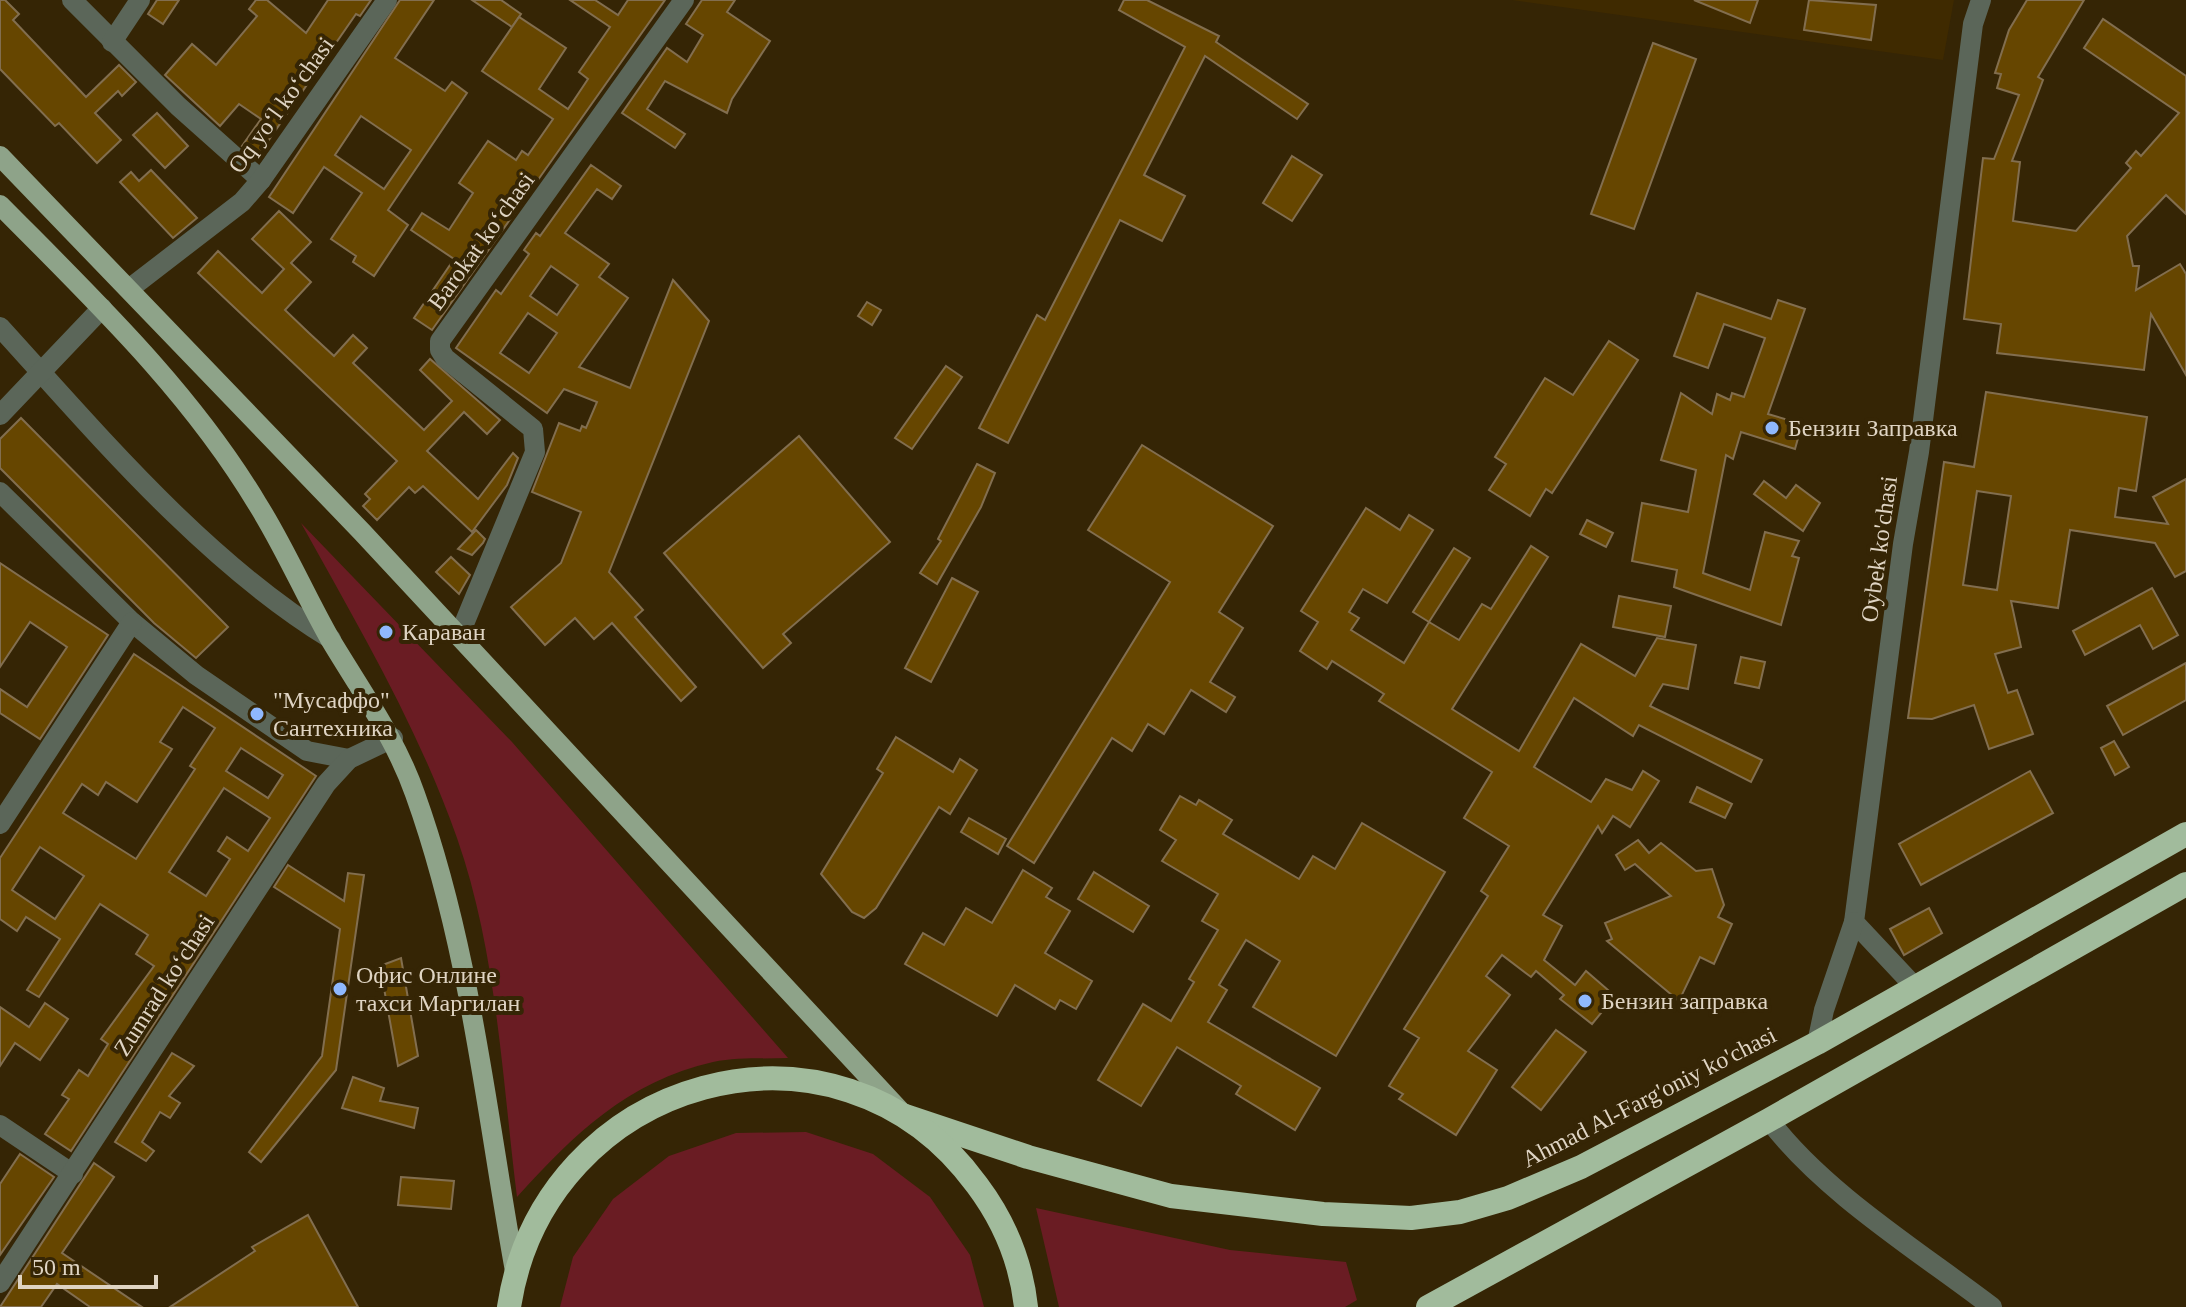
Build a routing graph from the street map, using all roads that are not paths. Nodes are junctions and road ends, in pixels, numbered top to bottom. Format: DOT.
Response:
graph roads {
  1 [pos="72,0"];
  2 [pos="140,0"];
  3 [pos="387,0"];
  4 [pos="684,0"];
  5 [pos="1981,0"];
  6 [pos="112,42"];
  7 [pos="0,156"];
  8 [pos="261,180"];
  9 [pos="0,205"];
  10 [pos="129,289"];
  11 [pos="102,308"];
  12 [pos="0,327"];
  13 [pos="41,373"];
  14 [pos="0,415"];
  15 [pos="0,492"];
  16 [pos="132,622"];
  17 [pos="459,636"];
  18 [pos="331,639"];
  19 [pos="393,738"];
  20 [pos="349,759"];
  21 [pos="0,824"];
  22 [pos="2186,834"];
  23 [pos="2186,884"];
  24 [pos="1854,922"];
  25 [pos="1915,987"];
  26 [pos="1817,1043"];
  27 [pos="905,1116"];
  28 [pos="1769,1120"];
  29 [pos="0,1125"];
  30 [pos="73,1174"];
  31 [pos="515,1271"];
  32 [pos="0,1283"];
  33 [pos="509,1307"];
  34 [pos="1026,1307"];
  35 [pos="1428,1307"];
  36 [pos="1992,1307"];
  1 -- 6 [label="street"];
  2 -- 6 [label="street"];
  3 -- 8 [label="street, Oq yoʻl koʻchasi"];
  4 -- 17 [label="street, Barokat koʻchasi"];
  5 -- 24 [label="street, Oybek ko'chasi"];
  6 -- 8 [label="street"];
  7 -- 10 [label="main road"];
  8 -- 10 [label="street, Oq yoʻl koʻchasi"];
  9 -- 11 [label="main road"];
  10 -- 17 [label="main road"];
  11 -- 13 [label="street"];
  11 -- 18 [label="main road"];
  12 -- 13 [label="street"];
  13 -- 14 [label="street"];
  13 -- 18 [label="street"];
  15 -- 16 [label="street"];
  16 -- 20 [label="street"];
  16 -- 21 [label="street"];
  17 -- 27 [label="main road"];
  18 -- 19 [label="main road"];
  19 -- 20 [label="street, Zumrad koʻchasi"];
  19 -- 31 [label="main road"];
  20 -- 30 [label="street, Zumrad koʻchasi"];
  22 -- 25 [label="highway, Ahmad Al-Farg'oniy ko'chasi"];
  23 -- 28 [label="highway"];
  24 -- 25 [label="street"];
  24 -- 26 [label="street, Oybek ko'chasi"];
  25 -- 26 [label="highway, Ahmad Al-Farg'oniy ko'chasi"];
  26 -- 27 [label="highway, Ahmad Al-Farg'oniy ko'chasi"];
  27 -- 31 [label="highway"];
  27 -- 34 [label="highway"];
  28 -- 35 [label="highway"];
  28 -- 36 [label="street"];
  29 -- 30 [label="street"];
  30 -- 32 [label="street, Zumrad koʻchasi"];
  31 -- 33 [label="highway"];
}
